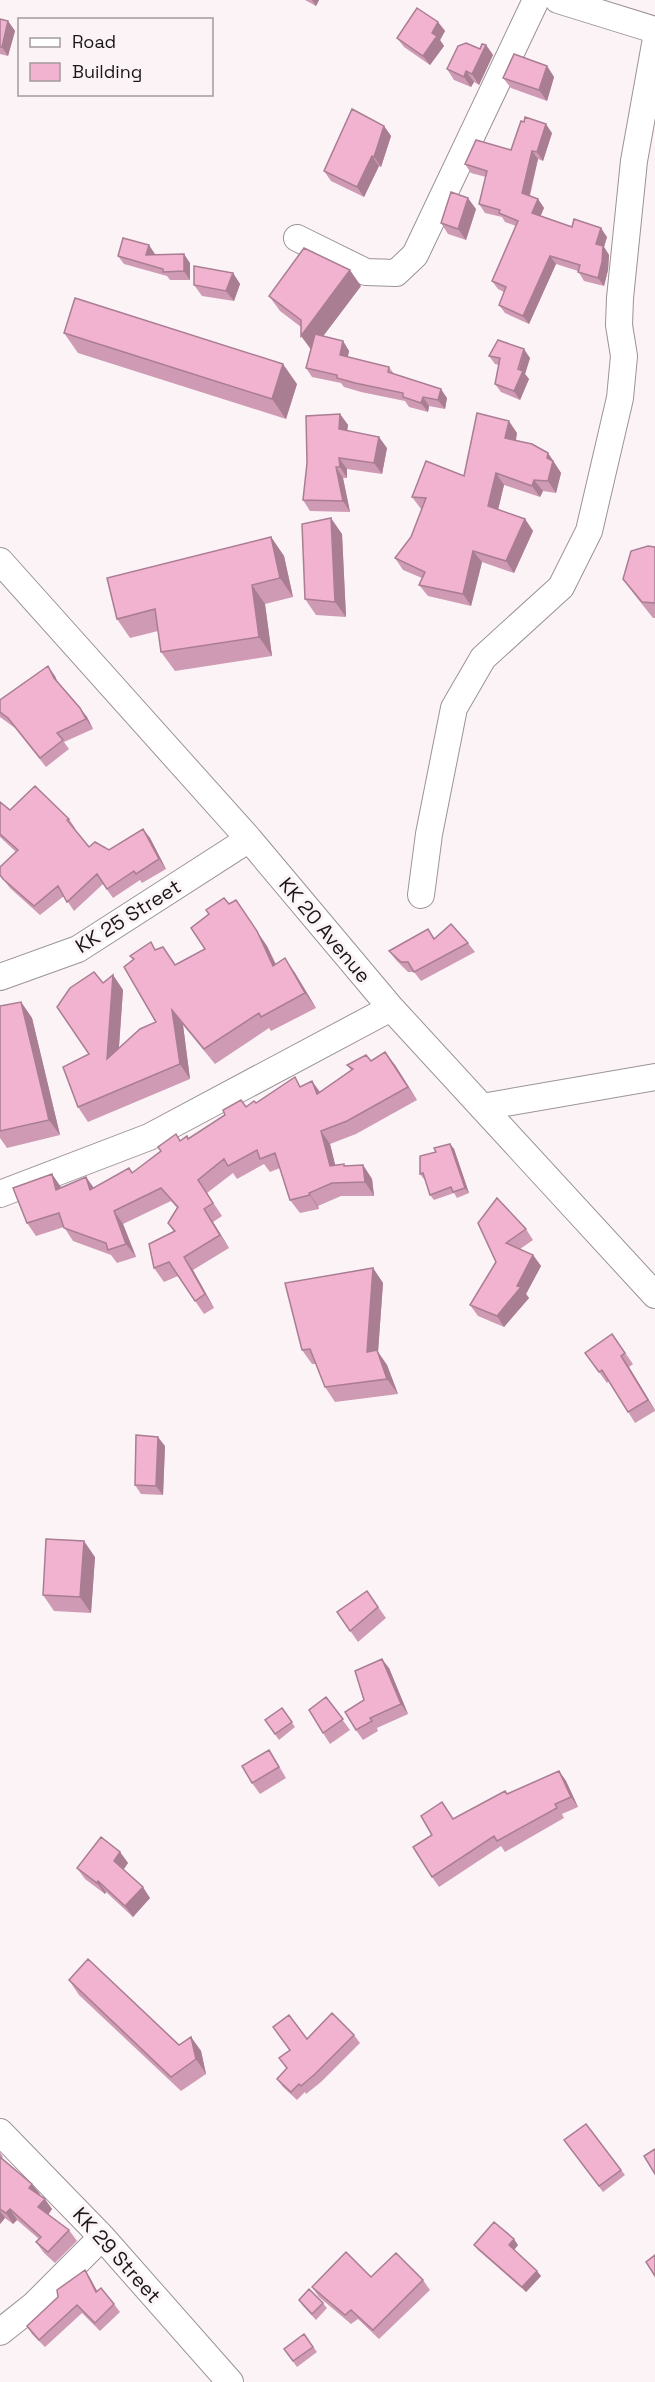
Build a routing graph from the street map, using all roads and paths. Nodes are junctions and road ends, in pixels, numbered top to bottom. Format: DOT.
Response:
graph roads {
  1 [pos="536,0"];
  2 [pos="558,0"];
  3 [pos="655,30"];
  4 [pos="655,44"];
  5 [pos="297,238"];
  6 [pos="0,561"];
  7 [pos="249,839"];
  8 [pos="422,895"];
  9 [pos="0,977"];
  10 [pos="391,1008"];
  11 [pos="655,1077"];
  12 [pos="482,1107"];
  13 [pos="0,1194"];
  14 [pos="655,1295"];
  15 [pos="0,2132"];
  16 [pos="102,2236"];
  17 [pos="0,2332"];
  18 [pos="230,2382"];
  1 -- 5 [label="street"];
  2 -- 3 [label="street"];
  4 -- 8 [label="street"];
  6 -- 7 [label="street, KK 20 Avenue"];
  7 -- 9 [label="street, KK 25 Street"];
  7 -- 10 [label="street, KK 20 Avenue"];
  10 -- 12 [label="street, KK 20 Avenue"];
  10 -- 13 [label="street"];
  11 -- 12 [label="street"];
  12 -- 14 [label="street, KK 20 Avenue"];
  15 -- 16 [label="street, KK 29 Street"];
  16 -- 17 [label="street"];
  16 -- 18 [label="street, KK 29 Street"];
}
